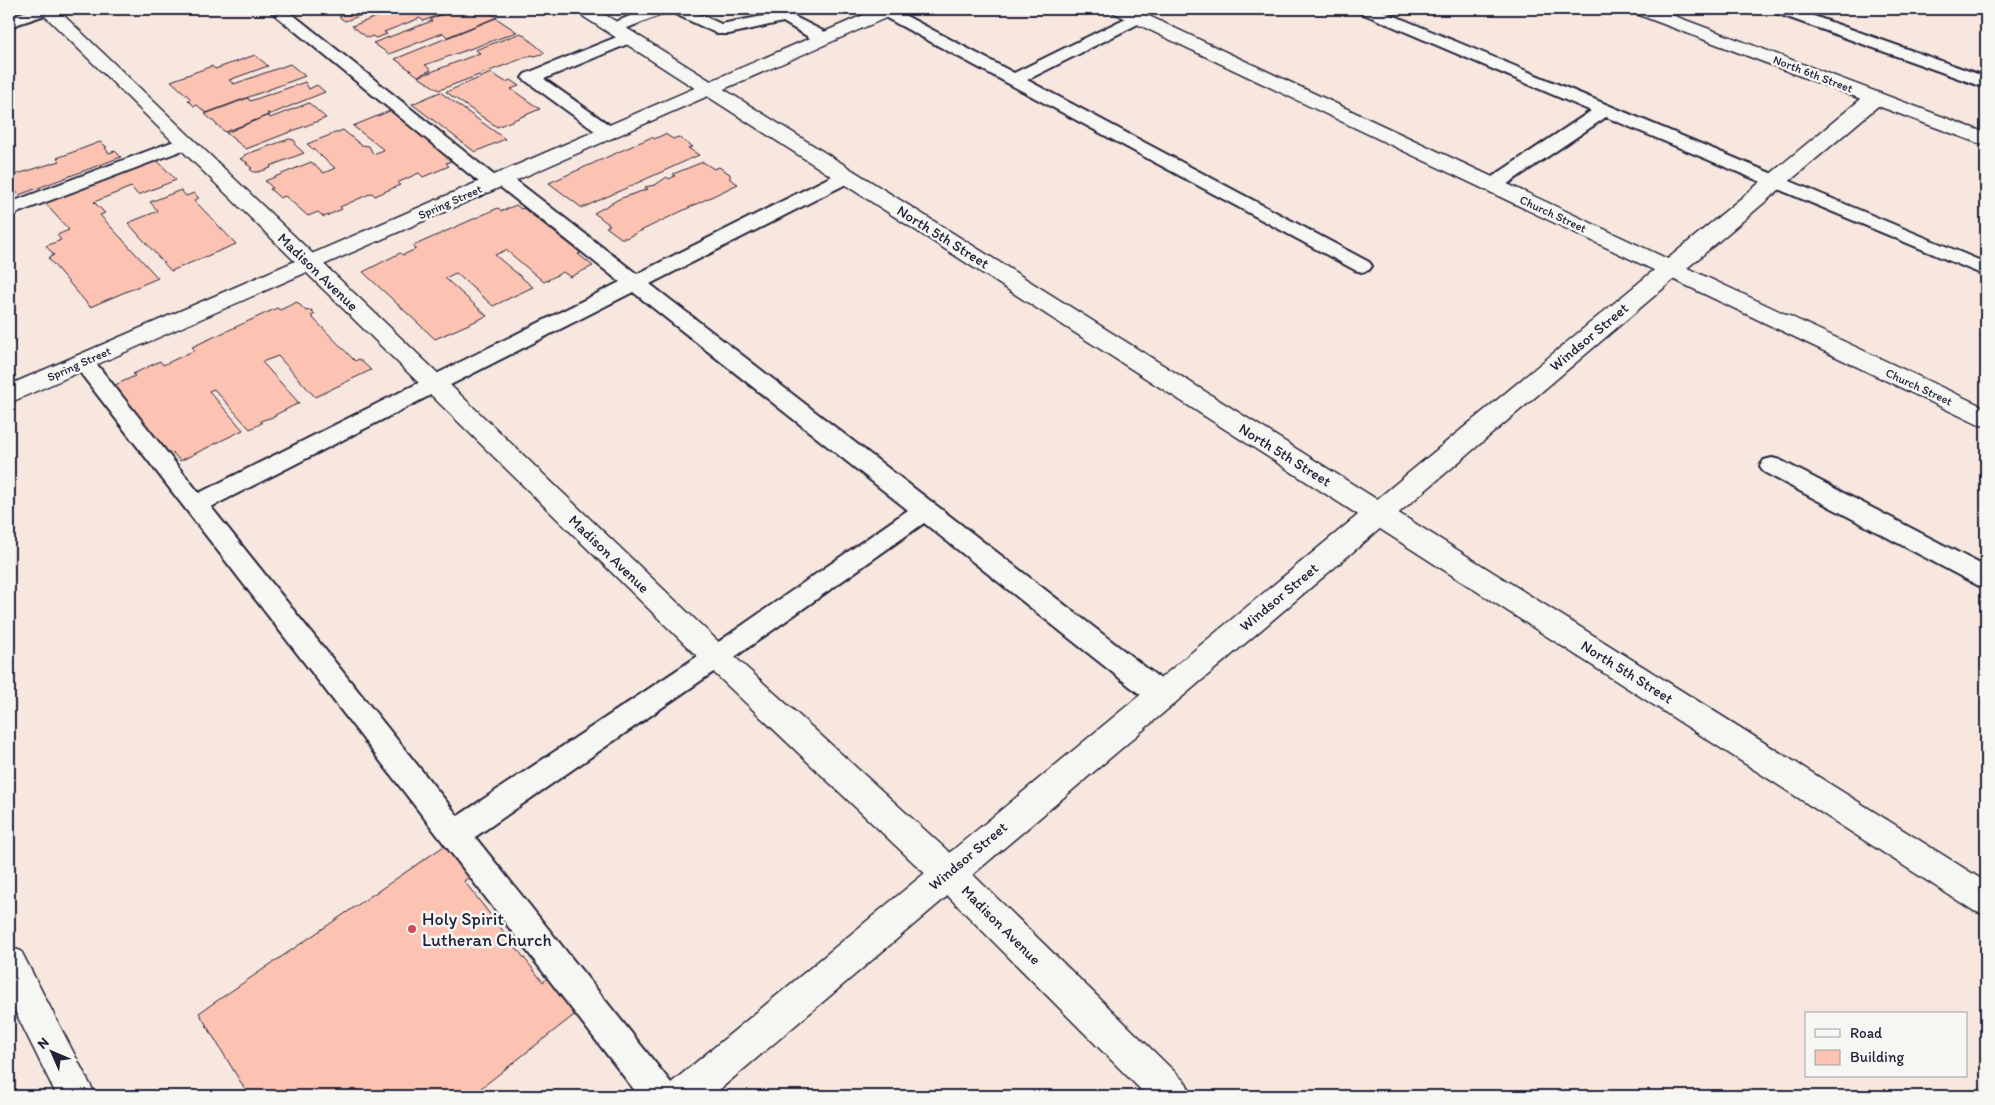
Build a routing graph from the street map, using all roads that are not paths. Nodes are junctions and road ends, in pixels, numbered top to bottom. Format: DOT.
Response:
graph roads {
  1 [pos="48,9"];
  2 [pos="276,9"];
  3 [pos="584,9"];
  4 [pos="662,9"];
  5 [pos="677,9"];
  6 [pos="1366,9"];
  7 [pos="1640,9"];
  8 [pos="1779,9"];
  9 [pos="888,10"];
  10 [pos="796,11"];
  11 [pos="1129,13"];
  12 [pos="9,22"];
  13 [pos="622,32"];
  14 [pos="824,38"];
  15 [pos="1013,80"];
  16 [pos="1986,83"];
  17 [pos="708,88"];
  18 [pos="1875,98"];
  19 [pos="1604,110"];
  20 [pos="609,133"];
  21 [pos="1986,140"];
  22 [pos="185,143"];
  23 [pos="847,176"];
  24 [pos="497,181"];
  25 [pos="1776,181"];
  26 [pos="1493,185"];
  27 [pos="9,210"];
  28 [pos="309,263"];
  29 [pos="1362,266"];
  30 [pos="1670,269"];
  31 [pos="1986,270"];
  32 [pos="634,283"];
  33 [pos="83,362"];
  34 [pos="434,384"];
  35 [pos="9,395"];
  36 [pos="1986,418"];
  37 [pos="1772,466"];
  38 [pos="195,505"];
  39 [pos="924,511"];
  40 [pos="1378,514"];
  41 [pos="1986,578"];
  42 [pos="716,657"];
  43 [pos="1161,695"];
  44 [pos="454,835"];
  45 [pos="948,873"];
  46 [pos="1986,900"];
  47 [pos="9,963"];
  48 [pos="77,1096"];
  49 [pos="660,1096"];
  50 [pos="684,1096"];
  51 [pos="1173,1096"];
  1 -- 12 [label="lane"];
  1 -- 22 [label="street, Madison Avenue"];
  2 -- 24 [label="lane"];
  3 -- 13 [label="street, North 5th Street"];
  4 -- 13 [label="lane"];
  5 -- 10 [label="lane"];
  6 -- 19 [label="lane"];
  7 -- 18 [label="street, North 6th Street"];
  8 -- 16 [label="lane"];
  9 -- 14 [label="street, Spring Street"];
  9 -- 15 [label="lane"];
  10 -- 14 [label="lane"];
  11 -- 15 [label="lane"];
  11 -- 26 [label="street, Church Street"];
  13 -- 17 [label="street, North 5th Street"];
  13 -- 20 [label="lane"];
  14 -- 17 [label="street, Spring Street"];
  15 -- 29 [label="lane"];
  17 -- 20 [label="street, Spring Street"];
  17 -- 23 [label="street, North 5th Street"];
  18 -- 21 [label="street, North 6th Street"];
  18 -- 25 [label="street, Windsor Street"];
  19 -- 25 [label="lane"];
  19 -- 26 [label="lane"];
  20 -- 24 [label="street, Spring Street"];
  22 -- 27 [label="lane"];
  22 -- 28 [label="street, Madison Avenue"];
  23 -- 32 [label="lane"];
  23 -- 40 [label="street, North 5th Street"];
  24 -- 28 [label="street, Spring Street"];
  24 -- 32 [label="lane"];
  25 -- 30 [label="street, Windsor Street"];
  25 -- 31 [label="lane"];
  26 -- 30 [label="street, Church Street"];
  28 -- 33 [label="street, Spring Street"];
  28 -- 34 [label="street, Madison Avenue"];
  30 -- 36 [label="street, Church Street"];
  30 -- 40 [label="street, Windsor Street"];
  32 -- 34 [label="lane"];
  32 -- 39 [label="lane"];
  33 -- 35 [label="street, Spring Street"];
  33 -- 38 [label="lane"];
  34 -- 38 [label="lane"];
  34 -- 42 [label="street, Madison Avenue"];
  37 -- 41 [label="lane"];
  38 -- 44 [label="lane"];
  39 -- 42 [label="lane"];
  39 -- 43 [label="lane"];
  40 -- 43 [label="street, Windsor Street"];
  40 -- 46 [label="street, North 5th Street"];
  42 -- 44 [label="lane"];
  42 -- 45 [label="street, Madison Avenue"];
  43 -- 45 [label="street, Windsor Street"];
  44 -- 49 [label="lane"];
  45 -- 50 [label="street, Windsor Street"];
  45 -- 51 [label="street, Madison Avenue"];
  47 -- 48 [label="street"];
}
